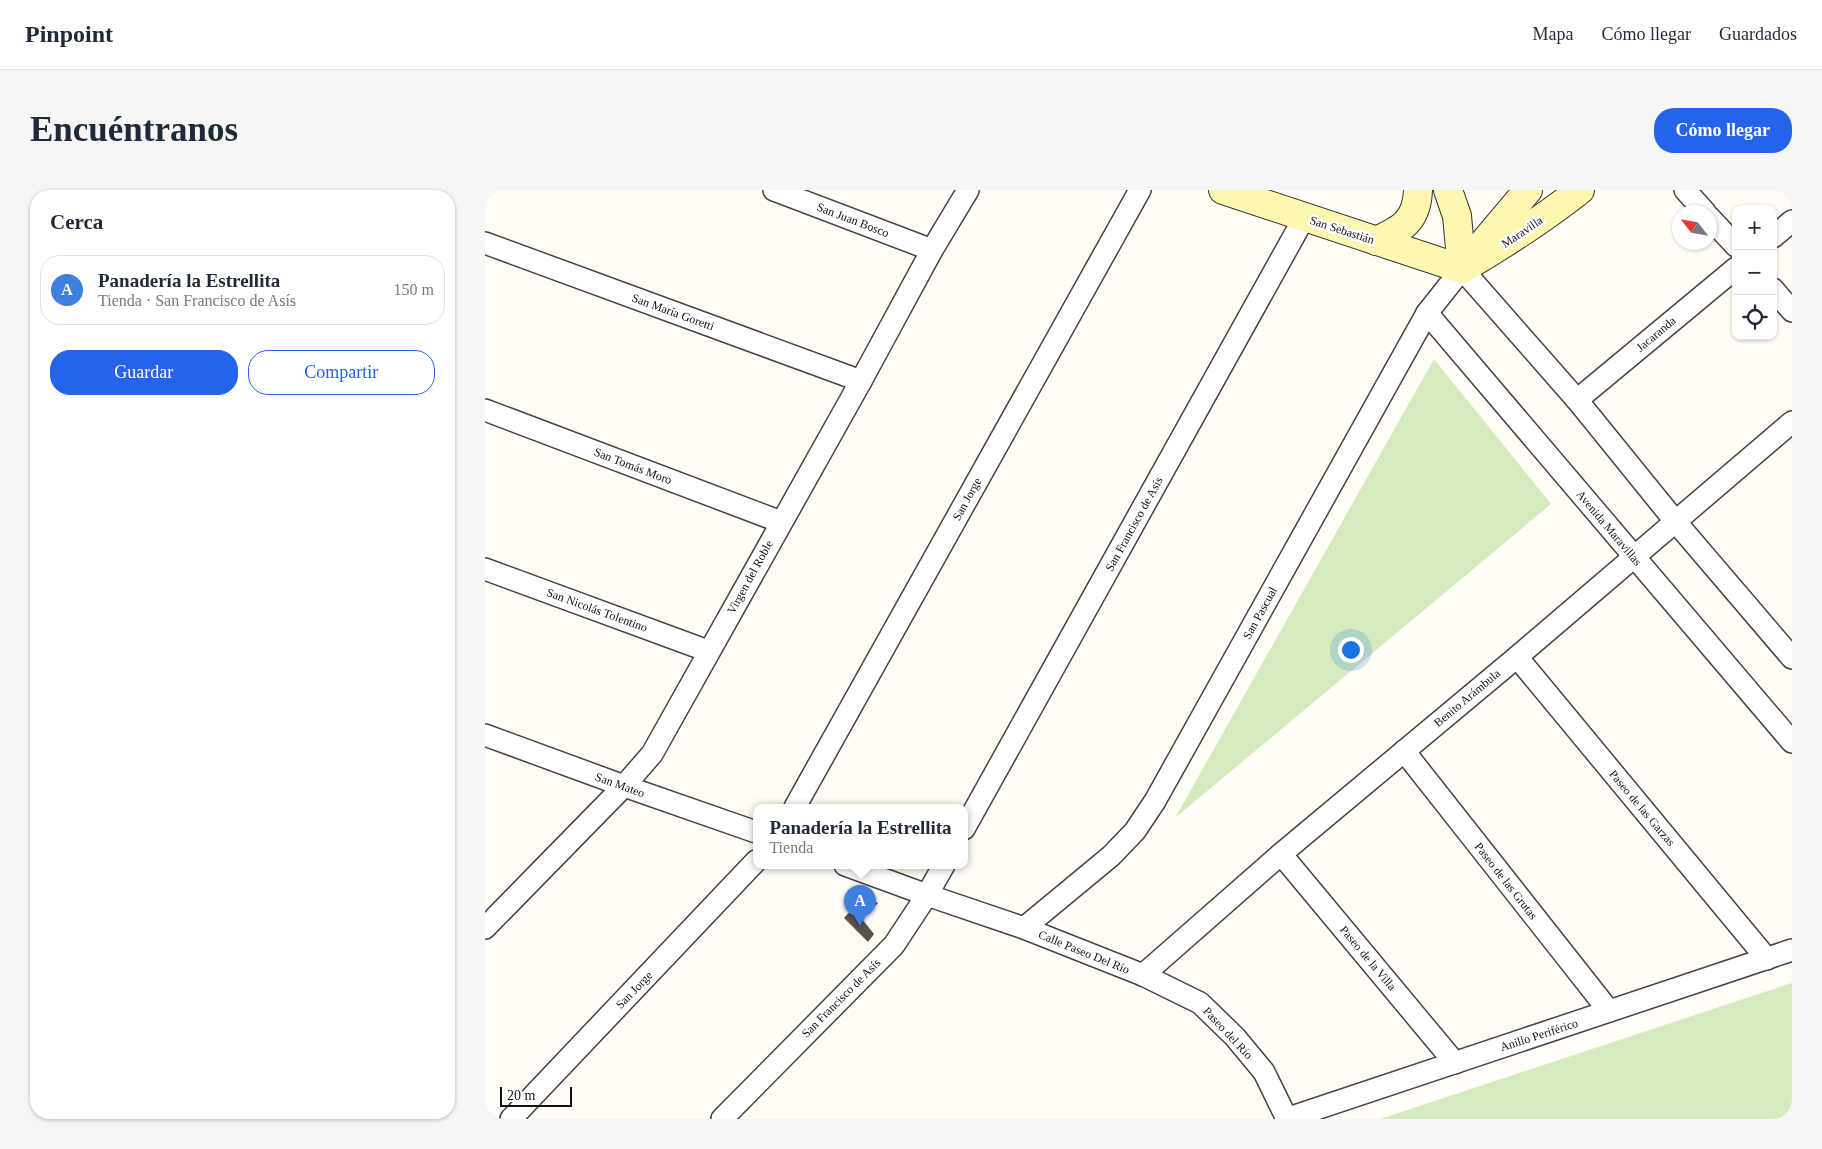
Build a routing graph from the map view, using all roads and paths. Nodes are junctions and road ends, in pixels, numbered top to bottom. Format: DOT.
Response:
graph roads {
  1 [pos="774,190"];
  2 [pos="968,190"];
  3 [pos="1140,190"];
  4 [pos="1223,190"];
  5 [pos="1418,190"];
  6 [pos="1448,190"];
  7 [pos="1528,190"];
  8 [pos="1580,190"];
  9 [pos="1685,190"];
  10 [pos="1699,205"];
  11 [pos="1304,218"];
  12 [pos="1792,221"];
  13 [pos="1717,226"];
  14 [pos="1777,234"];
  15 [pos="1377,241"];
  16 [pos="1732,242"];
  17 [pos="485,243"];
  18 [pos="931,250"];
  19 [pos="1461,269"];
  20 [pos="1732,271"];
  21 [pos="1777,294"];
  22 [pos="1792,311"];
  23 [pos="1427,314"];
  24 [pos="861,381"];
  25 [pos="1577,400"];
  26 [pos="485,410"];
  27 [pos="1792,422"];
  28 [pos="1675,521"];
  29 [pos="781,522"];
  30 [pos="1633,557"];
  31 [pos="485,569"];
  32 [pos="708,652"];
  33 [pos="1517,657"];
  34 [pos="1792,658"];
  35 [pos="485,735"];
  36 [pos="1792,742"];
  37 [pos="1404,751"];
  38 [pos="624,786"];
  39 [pos="797,804"];
  40 [pos="968,822"];
  41 [pos="753,831"];
  42 [pos="1281,854"];
  43 [pos="753,864"];
  44 [pos="856,869"];
  45 [pos="942,869"];
  46 [pos="927,896"];
  47 [pos="485,928"];
  48 [pos="1024,928"];
  49 [pos="1792,950"];
  50 [pos="1767,959"];
  51 [pos="1143,975"];
  52 [pos="1609,1012"];
  53 [pos="1455,1063"];
  54 [pos="511,1119"];
  55 [pos="721,1119"];
  56 [pos="1287,1119"];
  1 -- 18 [label="street, San Juan Bosco"];
  2 -- 18 [label="street, Virgen del Roble"];
  3 -- 39 [label="street, San Jorge"];
  4 -- 11 [label="main road, San Sebastián"];
  5 -- 15 [label="main road"];
  6 -- 19 [label="main road"];
  7 -- 19 [label="main road"];
  8 -- 19 [label="main road, Maravilla"];
  9 -- 10 [label="street"];
  11 -- 15 [label="main road, San Sebastián"];
  11 -- 40 [label="street, San Francisco de Asís"];
  12 -- 14 [label="street"];
  13 -- 16 [label="street"];
  15 -- 19 [label="main road, San Sebastián"];
  17 -- 24 [label="street, San María Goretti"];
  18 -- 24 [label="street, Virgen del Roble"];
  19 -- 23 [label="street, San Pascual"];
  19 -- 25 [label="street"];
  20 -- 25 [label="street, Jacaranda"];
  21 -- 22 [label="street"];
  23 -- 30 [label="street, Avenida Maravillas"];
  23 -- 48 [label="street, San Pascual"];
  24 -- 29 [label="street, Virgen del Roble"];
  25 -- 28 [label="street"];
  26 -- 29 [label="street, San Tomás Moro"];
  27 -- 28 [label="street, Benito Arámbula"];
  28 -- 30 [label="street, Benito Arámbula"];
  28 -- 34 [label="street"];
  29 -- 32 [label="street, Virgen del Roble"];
  30 -- 33 [label="street, Benito Arámbula"];
  30 -- 36 [label="street, Avenida Maravillas"];
  31 -- 32 [label="street, San Nicolás Tolentino"];
  32 -- 38 [label="street, Virgen del Roble"];
  33 -- 37 [label="street, Benito Arámbula"];
  33 -- 50 [label="street, Paseo de las Garzas"];
  35 -- 38 [label="street, San Mateo"];
  37 -- 42 [label="street, Benito Arámbula"];
  37 -- 52 [label="street, Paseo de las Grutas"];
  38 -- 41 [label="street, San Mateo"];
  38 -- 47 [label="street, Virgen del Roble"];
  42 -- 51 [label="street, Benito Arámbula"];
  42 -- 53 [label="street, Paseo de la Villa"];
  43 -- 54 [label="street, San Jorge"];
  44 -- 46 [label="street"];
  45 -- 46 [label="street, San Francisco de Asís"];
  46 -- 48 [label="street"];
  46 -- 55 [label="street, San Francisco de Asís"];
  48 -- 51 [label="street, Calle Paseo Del Río"];
  49 -- 50 [label="street, Anillo Periférico"];
  50 -- 52 [label="street, Anillo Periférico"];
  51 -- 56 [label="street, Paseo del Río"];
  52 -- 53 [label="street, Anillo Periférico"];
  53 -- 56 [label="street, Anillo Periférico"];
}
